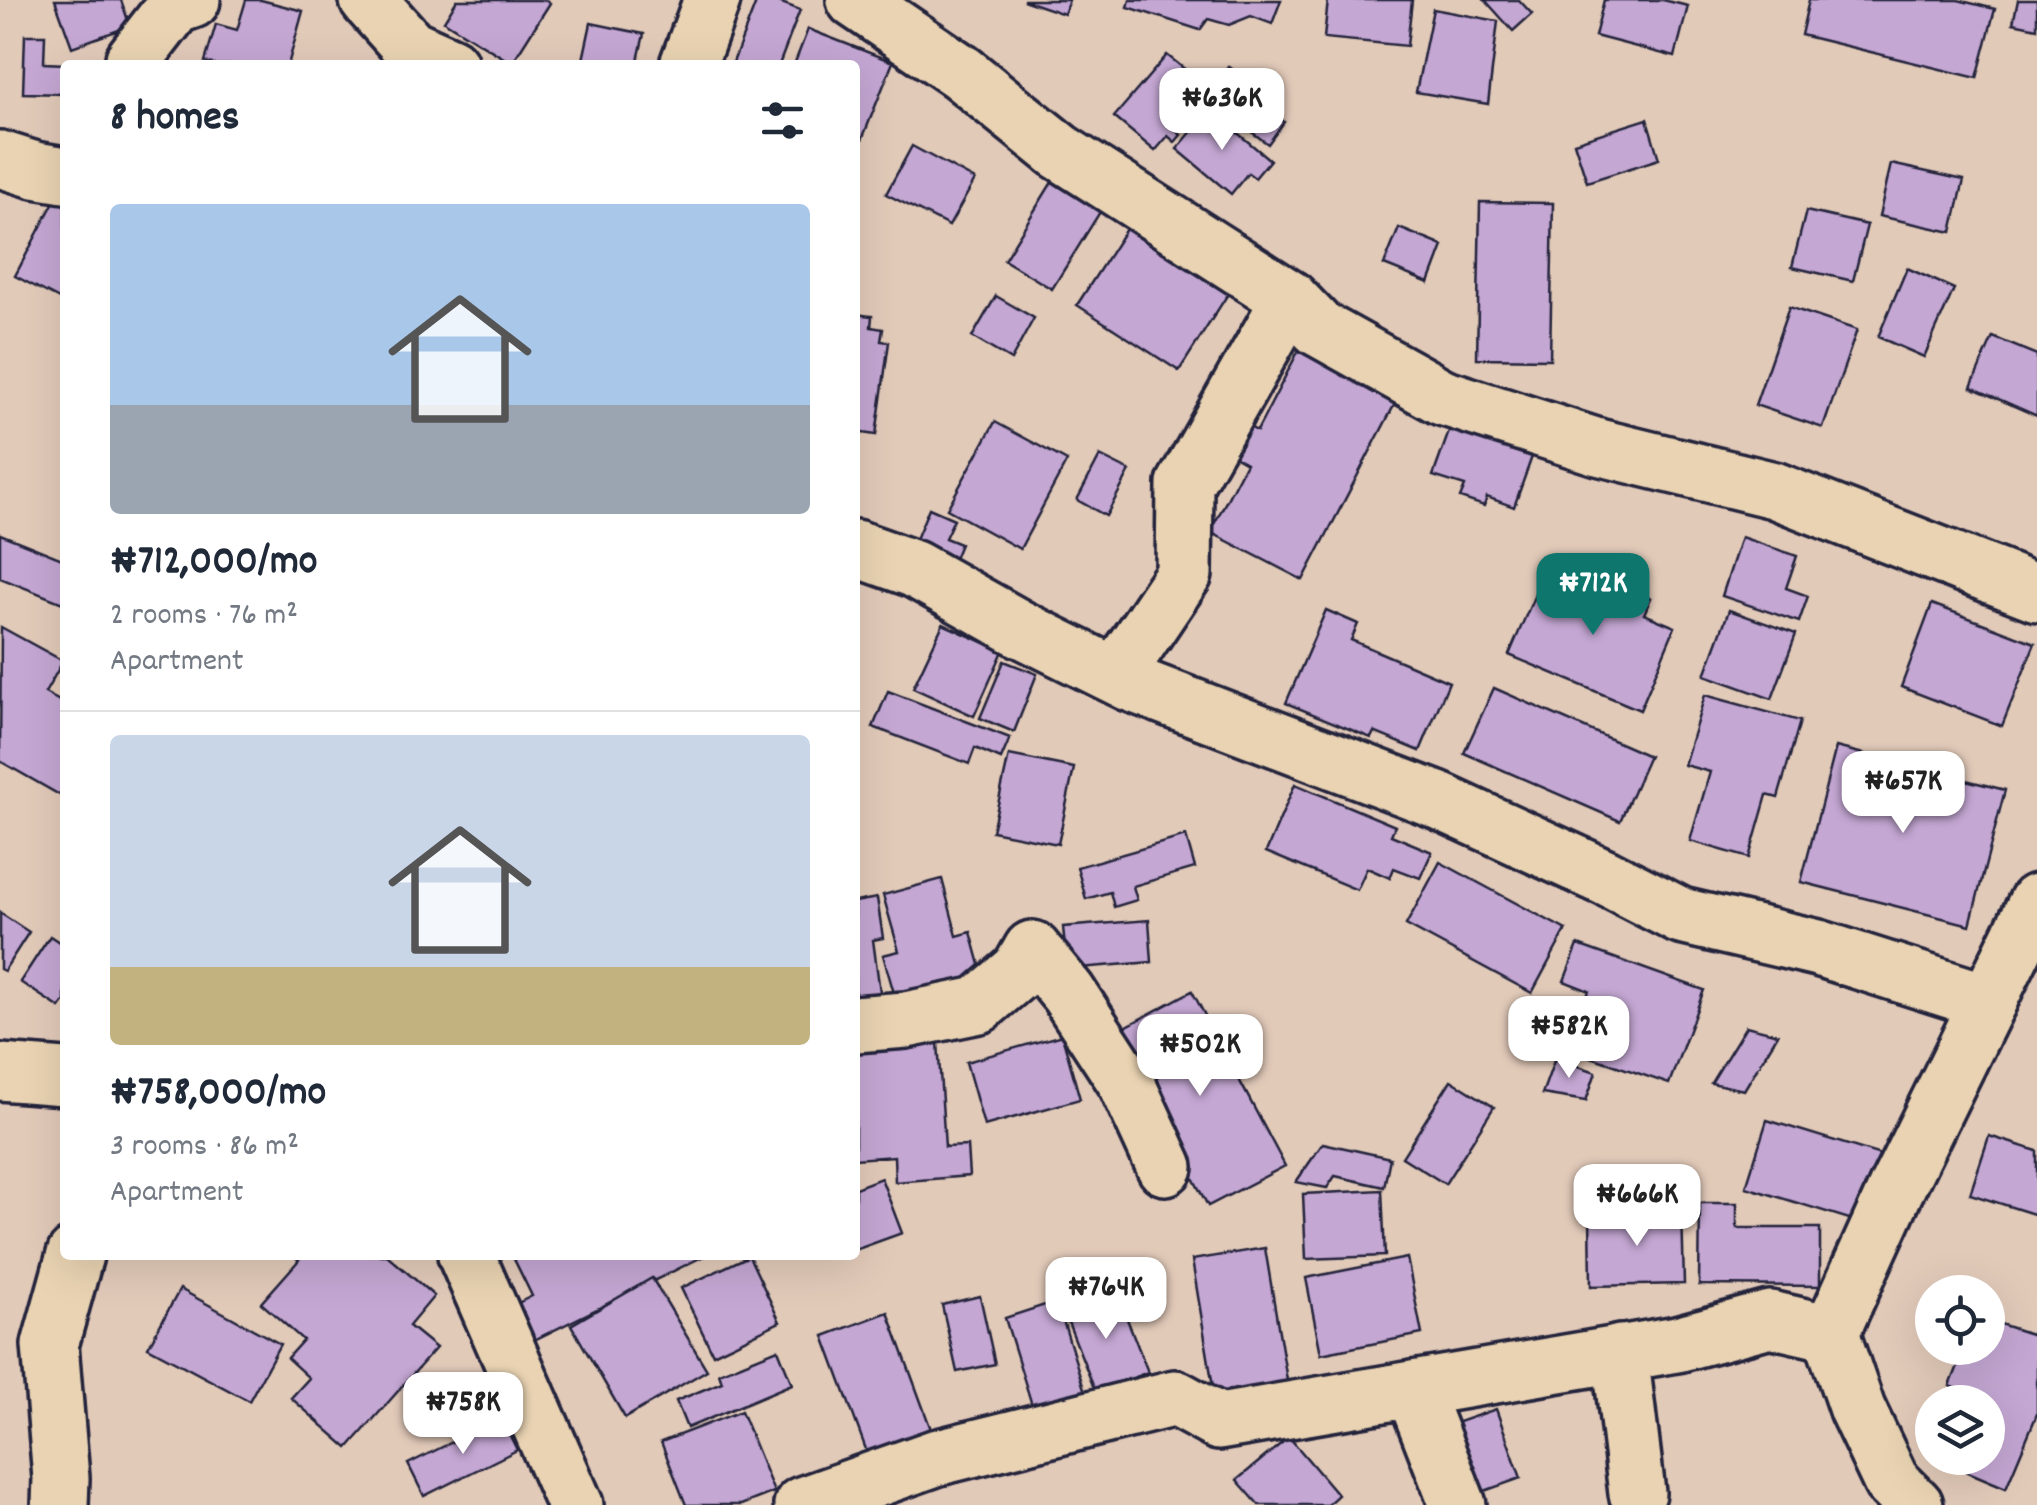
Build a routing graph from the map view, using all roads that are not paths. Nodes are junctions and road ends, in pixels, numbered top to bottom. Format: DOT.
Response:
graph roads {
  1 [pos="192,0"];
  2 [pos="368,0"];
  3 [pos="712,0"];
  4 [pos="855,0"];
  5 [pos="134,60"];
  6 [pos="438,60"];
  7 [pos="690,60"];
  8 [pos="0,159"];
  9 [pos="60,173"];
  10 [pos="1290,299"];
  11 [pos="860,550"];
  12 [pos="2037,594"];
  13 [pos="1116,675"];
  14 [pos="2037,902"];
  15 [pos="1988,1002"];
  16 [pos="860,1024"];
  17 [pos="0,1072"];
  18 [pos="60,1077"];
  19 [pos="1166,1167"];
  20 [pos="74,1260"];
  21 [pos="469,1260"];
  22 [pos="1830,1333"];
  23 [pos="1620,1353"];
  24 [pos="1412,1389"];
  25 [pos="1637,1494"];
  26 [pos="60,1505"];
  27 [pos="575,1505"];
  28 [pos="802,1505"];
  29 [pos="1458,1505"];
  30 [pos="1915,1505"];
  1 -- 5 [label="street"];
  2 -- 6 [label="street"];
  3 -- 7 [label="street"];
  4 -- 10 [label="street"];
  8 -- 9 [label="street"];
  10 -- 12 [label="street"];
  10 -- 13 [label="street"];
  11 -- 13 [label="street"];
  13 -- 15 [label="street"];
  14 -- 15 [label="street"];
  15 -- 22 [label="street"];
  16 -- 19 [label="street"];
  17 -- 18 [label="street"];
  20 -- 26 [label="street"];
  21 -- 27 [label="street"];
  22 -- 23 [label="street"];
  22 -- 30 [label="street"];
  23 -- 24 [label="street"];
  23 -- 25 [label="street"];
  24 -- 28 [label="street"];
  24 -- 29 [label="street"];
}
